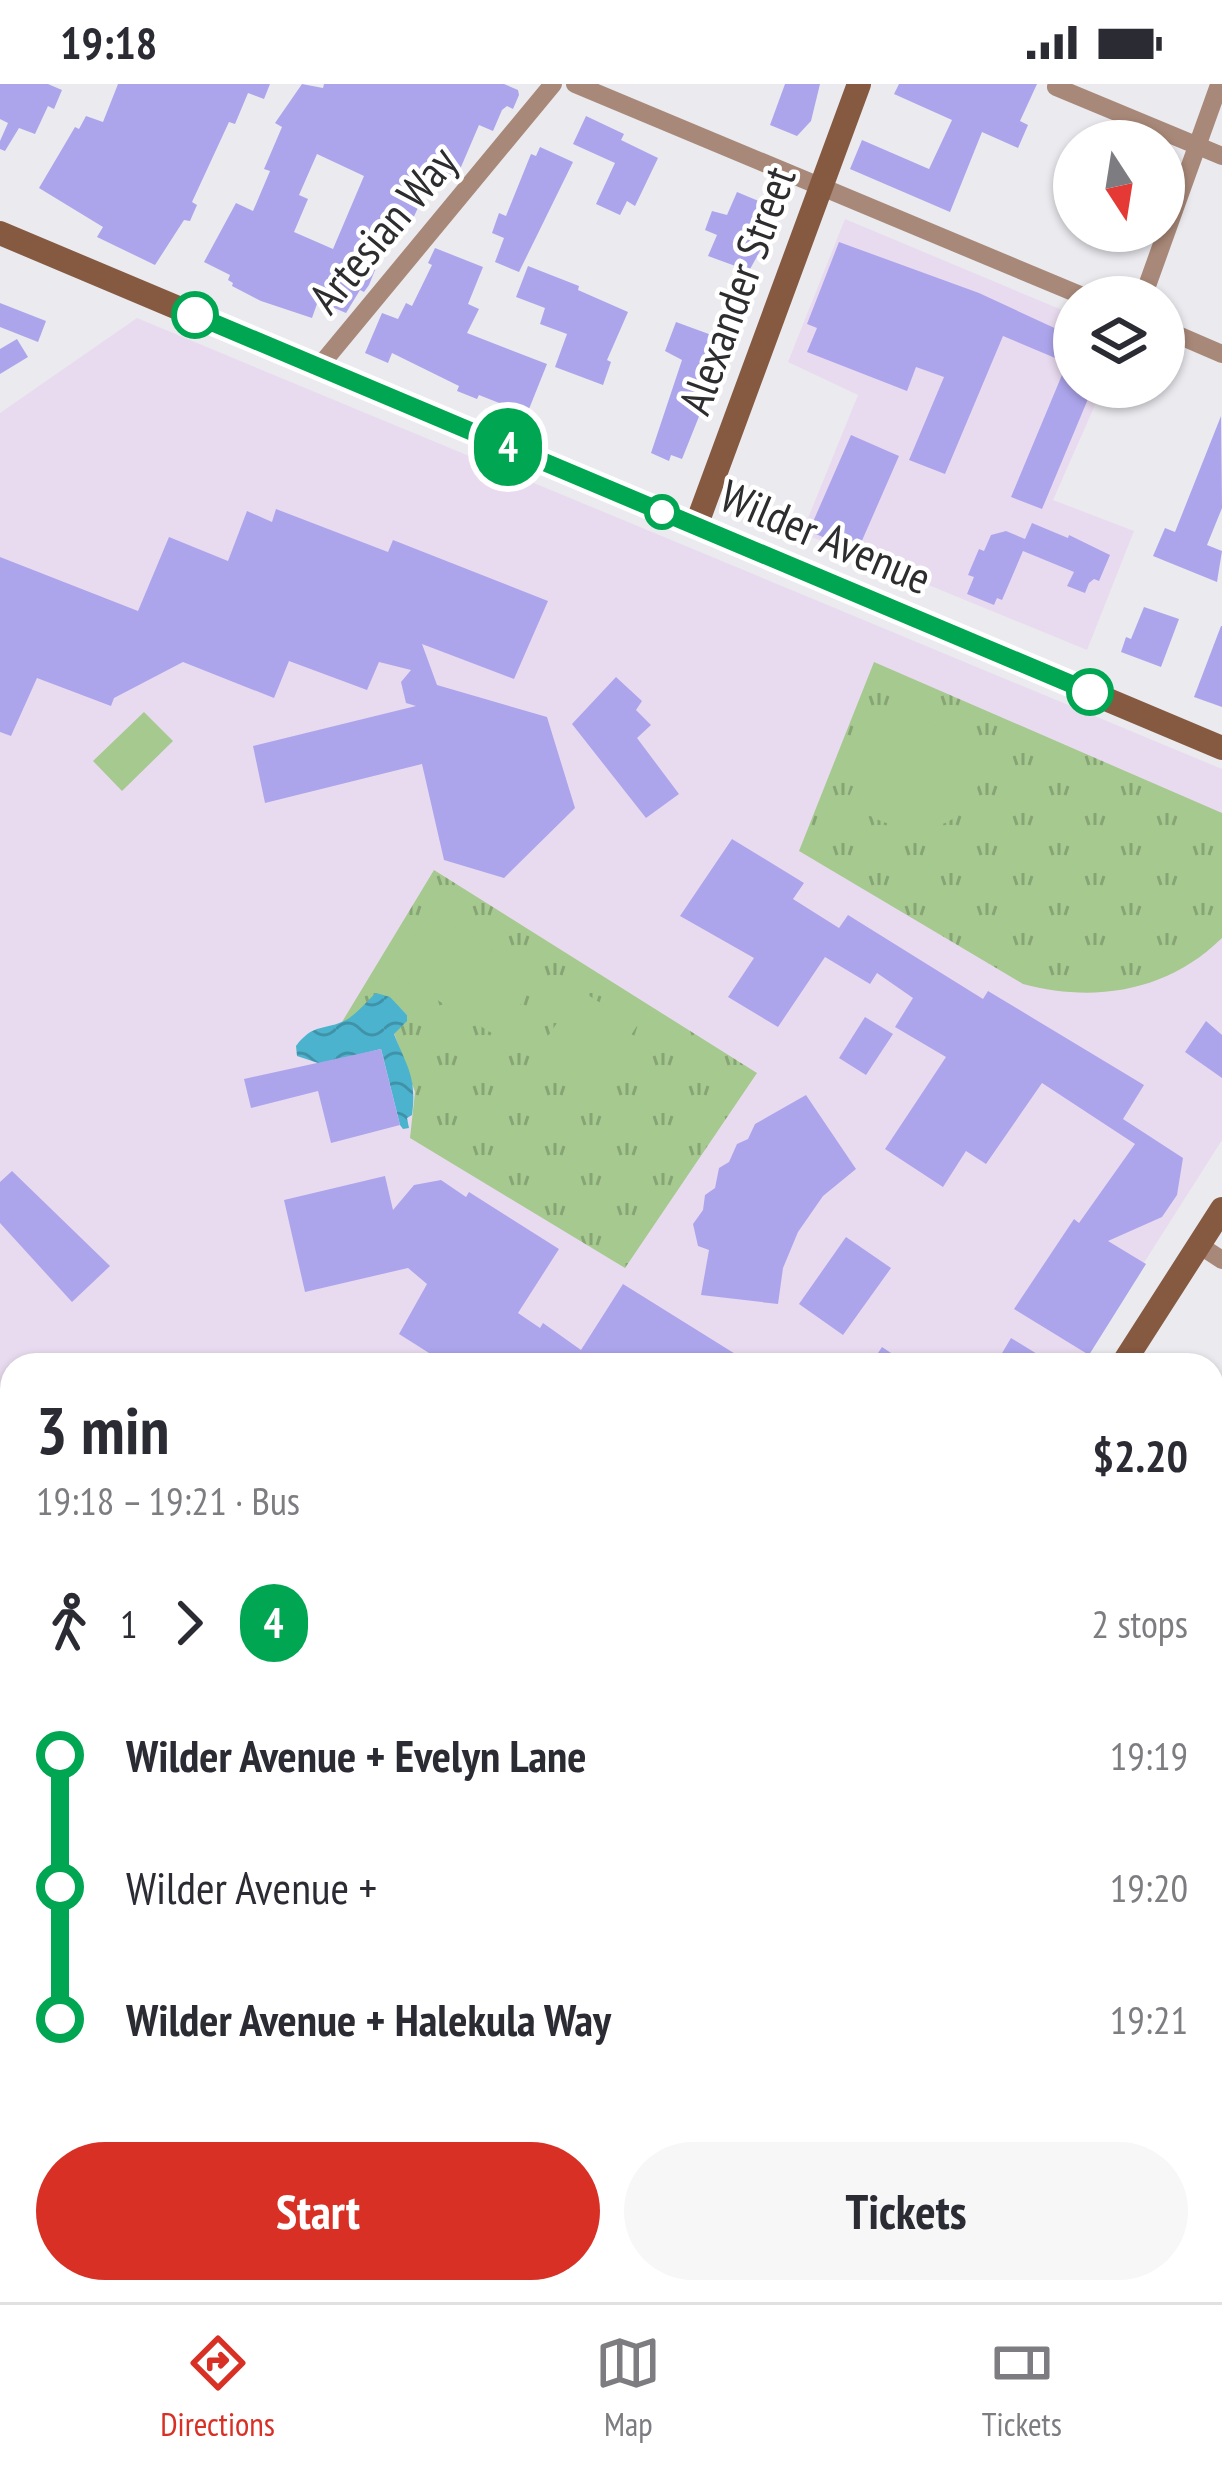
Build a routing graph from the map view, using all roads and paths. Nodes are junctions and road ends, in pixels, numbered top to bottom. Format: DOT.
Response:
graph roads {
  1 [pos="553,84"];
  2 [pos="575,84"];
  3 [pos="859,84"];
  4 [pos="1219,85"];
  5 [pos="1056,87"];
  6 [pos="1197,147"];
  7 [pos="1222,156"];
  8 [pos="819,188"];
  9 [pos="0,233"];
  10 [pos="1151,276"];
  11 [pos="1053,284"];
  12 [pos="1185,338"];
  13 [pos="1222,354"];
  14 [pos="318,368"];
  15 [pos="696,526"];
  16 [pos="1222,748"];
  17 [pos="1222,1209"];
  18 [pos="1199,1245"];
  19 [pos="1222,1260"];
  20 [pos="1130,1353"];
  1 -- 14 [label="street, Artesian Way"];
  2 -- 8 [label="street"];
  3 -- 8 [label="street, Alexander Street"];
  4 -- 6 [label="street"];
  5 -- 6 [label="street"];
  6 -- 7 [label="street"];
  6 -- 10 [label="street"];
  8 -- 11 [label="street"];
  8 -- 15 [label="street, Alexander Street"];
  9 -- 14 [label="street, Wilder Avenue"];
  12 -- 13 [label="street"];
  14 -- 15 [label="street, Wilder Avenue"];
  15 -- 16 [label="street, Wilder Avenue"];
  17 -- 18 [label="street"];
  18 -- 19 [label="street"];
  18 -- 20 [label="street"];
}
